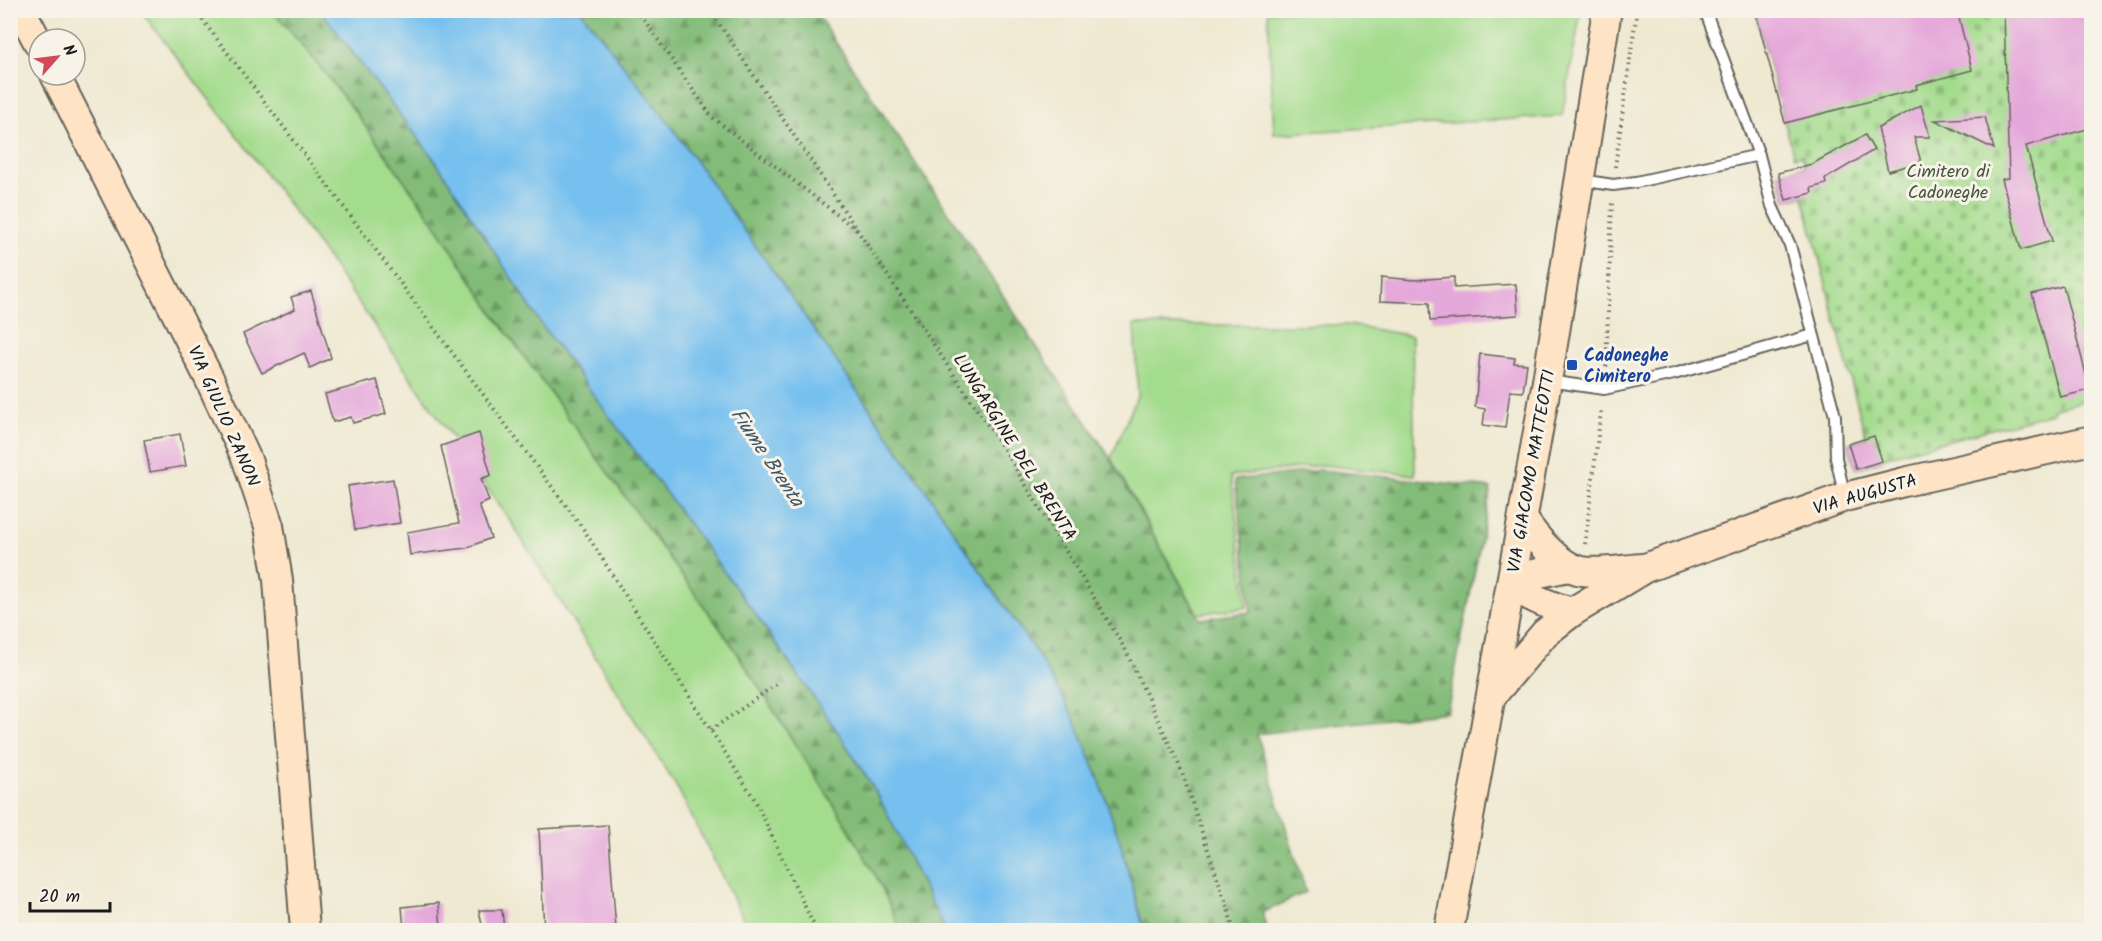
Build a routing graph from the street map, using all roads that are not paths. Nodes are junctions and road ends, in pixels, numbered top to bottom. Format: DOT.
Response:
graph roads {
  1 [pos="21,10"];
  2 [pos="1607,10"];
  3 [pos="1705,10"];
  4 [pos="30,27"];
  5 [pos="61,87"];
  6 [pos="1759,155"];
  7 [pos="1580,180"];
  8 [pos="1813,335"];
  9 [pos="1547,381"];
  10 [pos="2091,440"];
  11 [pos="1845,497"];
  12 [pos="1523,519"];
  13 [pos="1576,560"];
  14 [pos="1645,568"];
  15 [pos="1511,584"];
  16 [pos="1572,612"];
  17 [pos="1491,697"];
  18 [pos="305,930"];
  19 [pos="1449,930"];
  1 -- 4 [label="street"];
  2 -- 7 [label="street, VIA GIACOMO MATTEOTTI"];
  3 -- 6 [label="lane"];
  5 -- 18 [label="street, VIA GIULIO ZANON"];
  6 -- 7 [label="lane"];
  6 -- 8 [label="lane"];
  7 -- 9 [label="street, VIA GIACOMO MATTEOTTI"];
  8 -- 9 [label="lane"];
  8 -- 11 [label="lane"];
  9 -- 12 [label="street, VIA GIACOMO MATTEOTTI"];
  10 -- 11 [label="street, VIA AUGUSTA"];
  11 -- 14 [label="street, VIA AUGUSTA"];
  12 -- 13 [label="street"];
  12 -- 15 [label="street, VIA GIACOMO MATTEOTTI"];
  13 -- 14 [label="street, VIA AUGUSTA"];
  13 -- 15 [label="street, VIA AUGUSTA"];
  14 -- 16 [label="street, VIA AUGUSTA"];
  15 -- 16 [label="street"];
  15 -- 17 [label="street, VIA GIACOMO MATTEOTTI"];
  16 -- 17 [label="street, VIA AUGUSTA"];
  17 -- 19 [label="street, VIA GIACOMO MATTEOTTI"];
}
